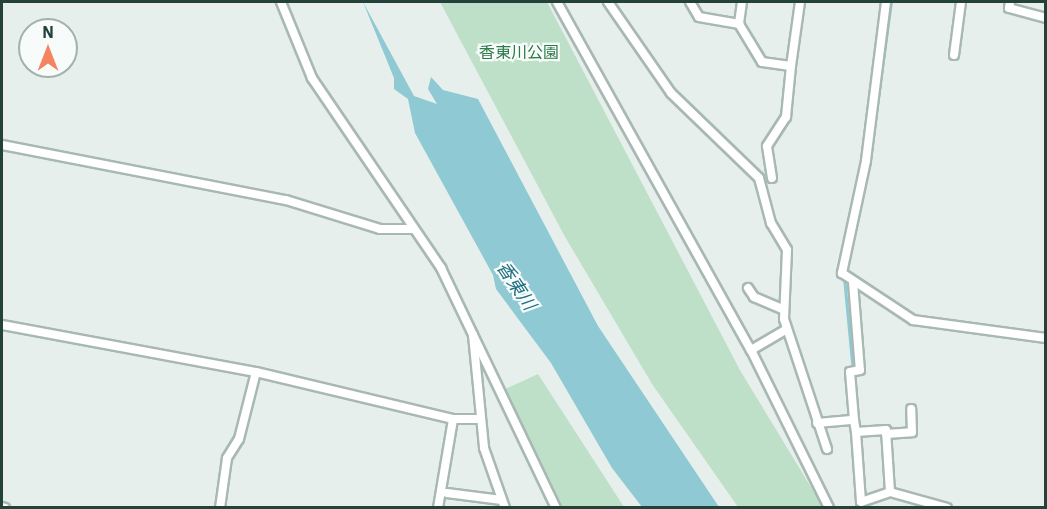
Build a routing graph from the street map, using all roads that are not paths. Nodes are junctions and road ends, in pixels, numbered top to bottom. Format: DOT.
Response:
graph roads {
  1 [pos="281,2"];
  2 [pos="557,2"];
  3 [pos="608,2"];
  4 [pos="690,2"];
  5 [pos="742,2"];
  6 [pos="800,2"];
  7 [pos="886,2"];
  8 [pos="961,2"];
  9 [pos="1010,2"];
  10 [pos="1046,18"];
  11 [pos="739,24"];
  12 [pos="954,55"];
  13 [pos="792,66"];
  14 [pos="2,145"];
  15 [pos="772,178"];
  16 [pos="412,229"];
  17 [pos="848,279"];
  18 [pos="748,288"];
  19 [pos="782,309"];
  20 [pos="2,325"];
  21 [pos="473,329"];
  22 [pos="787,329"];
  23 [pos="1046,338"];
  24 [pos="751,350"];
  25 [pos="256,372"];
  26 [pos="911,410"];
  27 [pos="453,418"];
  28 [pos="479,419"];
  29 [pos="854,420"];
  30 [pos="817,423"];
  31 [pos="859,432"];
  32 [pos="886,434"];
  33 [pos="827,449"];
  34 [pos="890,492"];
  35 [pos="447,493"];
  36 [pos="504,504"];
  37 [pos="220,507"];
  38 [pos="438,507"];
  39 [pos="556,507"];
  40 [pos="829,507"];
  41 [pos="947,507"];
  1 -- 16 [label="street"];
  2 -- 24 [label="street"];
  3 -- 19 [label="street"];
  4 -- 11 [label="street"];
  5 -- 11 [label="street"];
  6 -- 13 [label="street"];
  7 -- 17 [label="street"];
  8 -- 12 [label="street"];
  9 -- 10 [label="street"];
  11 -- 13 [label="street"];
  13 -- 15 [label="street"];
  14 -- 16 [label="street"];
  16 -- 21 [label="street"];
  17 -- 23 [label="street"];
  17 -- 29 [label="street"];
  18 -- 19 [label="street"];
  19 -- 22 [label="street"];
  20 -- 25 [label="street"];
  21 -- 28 [label="street"];
  21 -- 39 [label="street"];
  22 -- 24 [label="street"];
  22 -- 30 [label="street"];
  24 -- 40 [label="street"];
  25 -- 27 [label="street"];
  25 -- 37 [label="street"];
  26 -- 32 [label="street"];
  27 -- 28 [label="street"];
  27 -- 38 [label="street"];
  28 -- 36 [label="street"];
  29 -- 30 [label="street"];
  29 -- 31 [label="street"];
  30 -- 33 [label="street"];
  31 -- 32 [label="street"];
  31 -- 34 [label="street"];
  32 -- 34 [label="street"];
  34 -- 41 [label="street"];
  35 -- 36 [label="street"];
}
